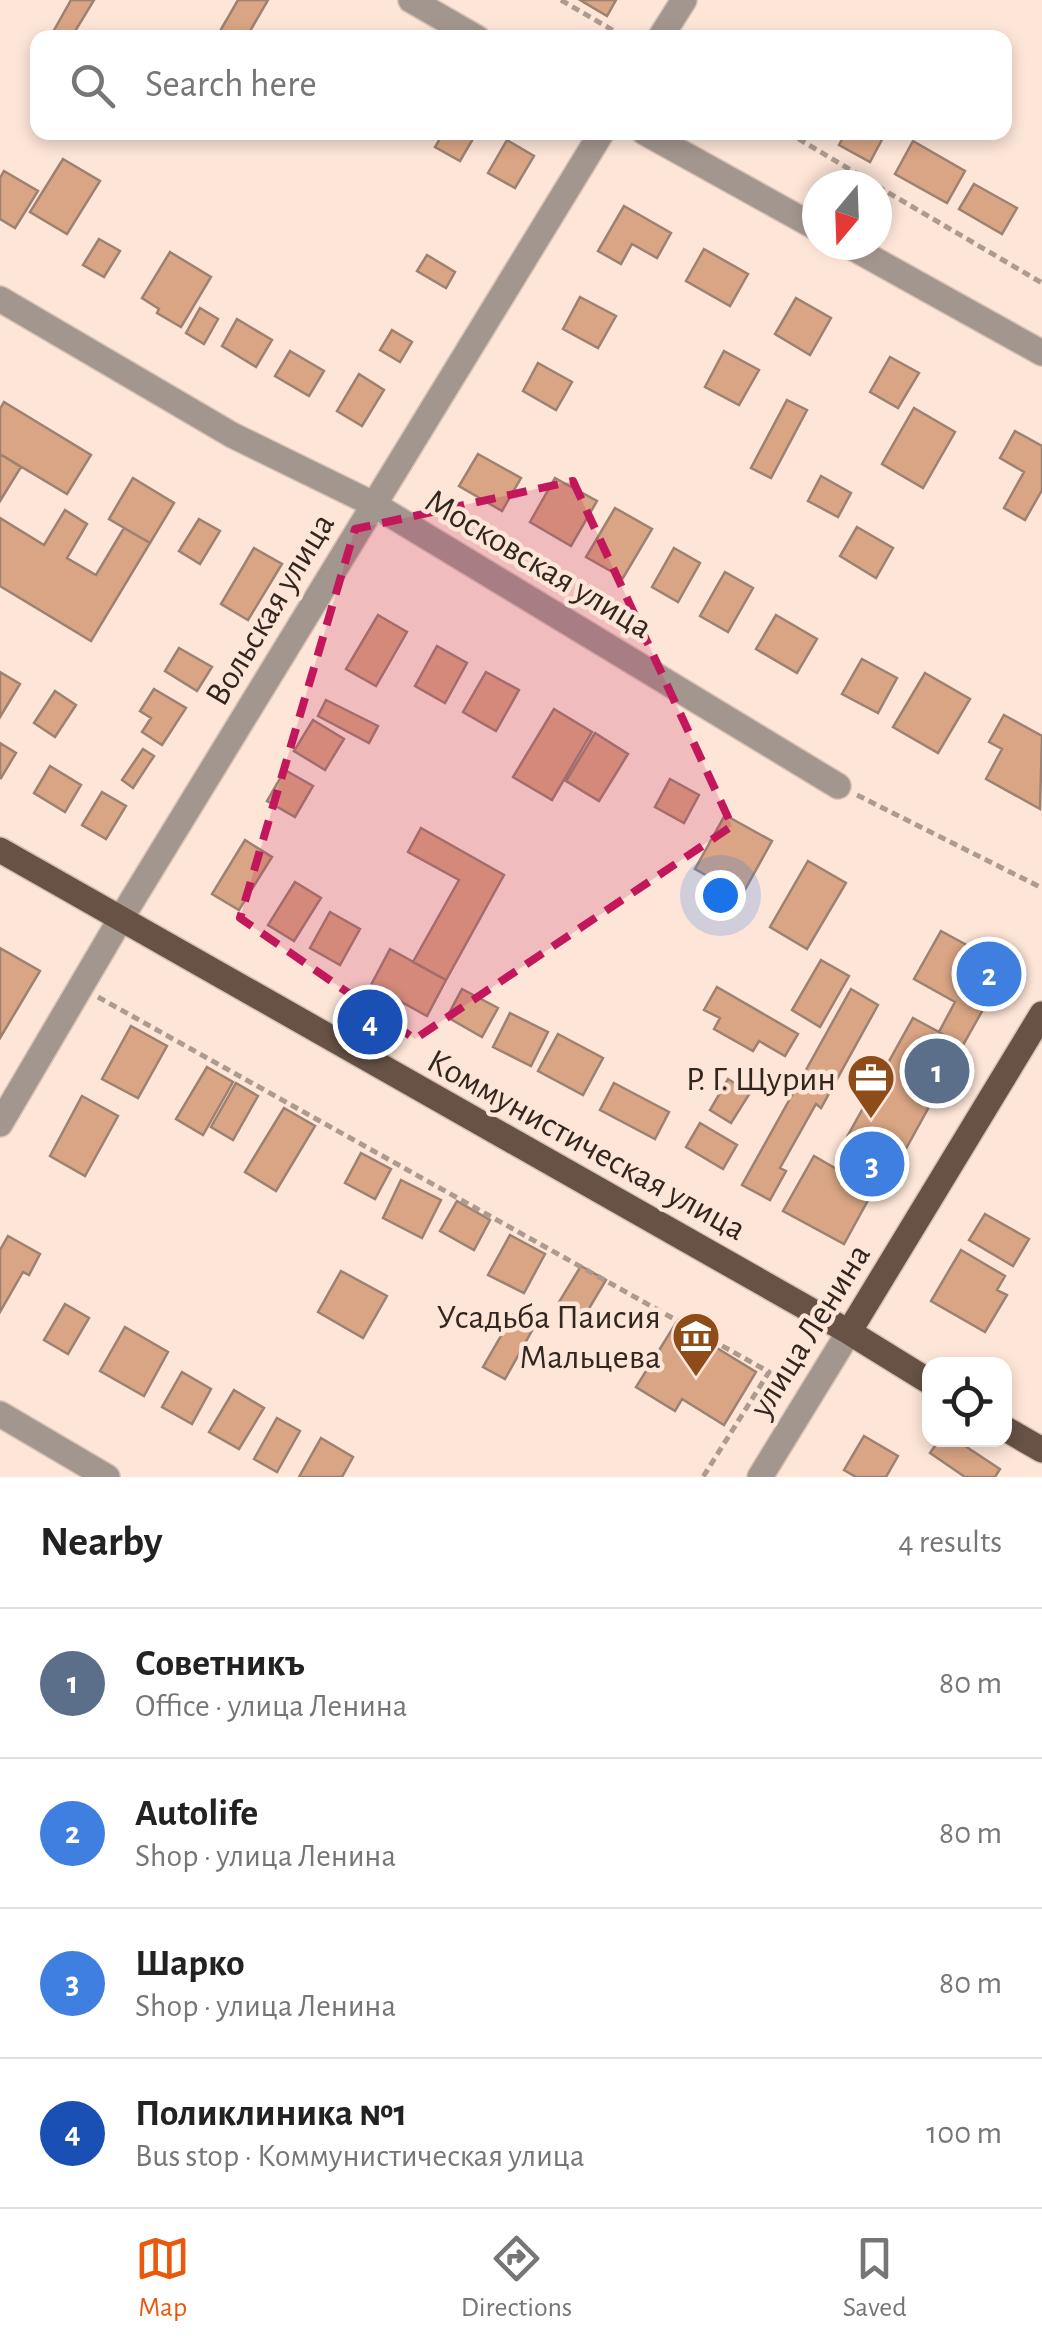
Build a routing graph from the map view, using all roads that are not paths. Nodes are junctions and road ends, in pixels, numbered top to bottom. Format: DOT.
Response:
graph roads {
  1 [pos="412,0"];
  2 [pos="684,0"];
  3 [pos="463,30"];
  4 [pos="665,30"];
  5 [pos="597,140"];
  6 [pos="658,140"];
  7 [pos="802,220"];
  8 [pos="875,260"];
  9 [pos="0,299"];
  10 [pos="1042,354"];
  11 [pos="374,504"];
  12 [pos="838,786"];
  13 [pos="0,850"];
  14 [pos="120,920"];
  15 [pos="1042,1014"];
  16 [pos="0,1124"];
  17 [pos="848,1332"];
  18 [pos="922,1377"];
  19 [pos="0,1414"];
  20 [pos="1012,1433"];
  21 [pos="1042,1450"];
  22 [pos="107,1477"];
  23 [pos="760,1477"];
  1 -- 3 [label="street"];
  2 -- 4 [label="street"];
  5 -- 11 [label="street, Вольская улица"];
  6 -- 7 [label="street"];
  8 -- 10 [label="street"];
  9 -- 11 [label="street, Московская улица"];
  11 -- 12 [label="street, Московская улица"];
  11 -- 14 [label="street, Вольская улица"];
  13 -- 14 [label="main road, Коммунистическая улица"];
  14 -- 16 [label="street, Вольская улица"];
  14 -- 17 [label="main road, Коммунистическая улица"];
  15 -- 17 [label="main road, улица Ленина"];
  17 -- 18 [label="main road, Коммунистическая улица"];
  17 -- 23 [label="street, улица Ленина"];
  19 -- 22 [label="street"];
  20 -- 21 [label="main road"];
}
